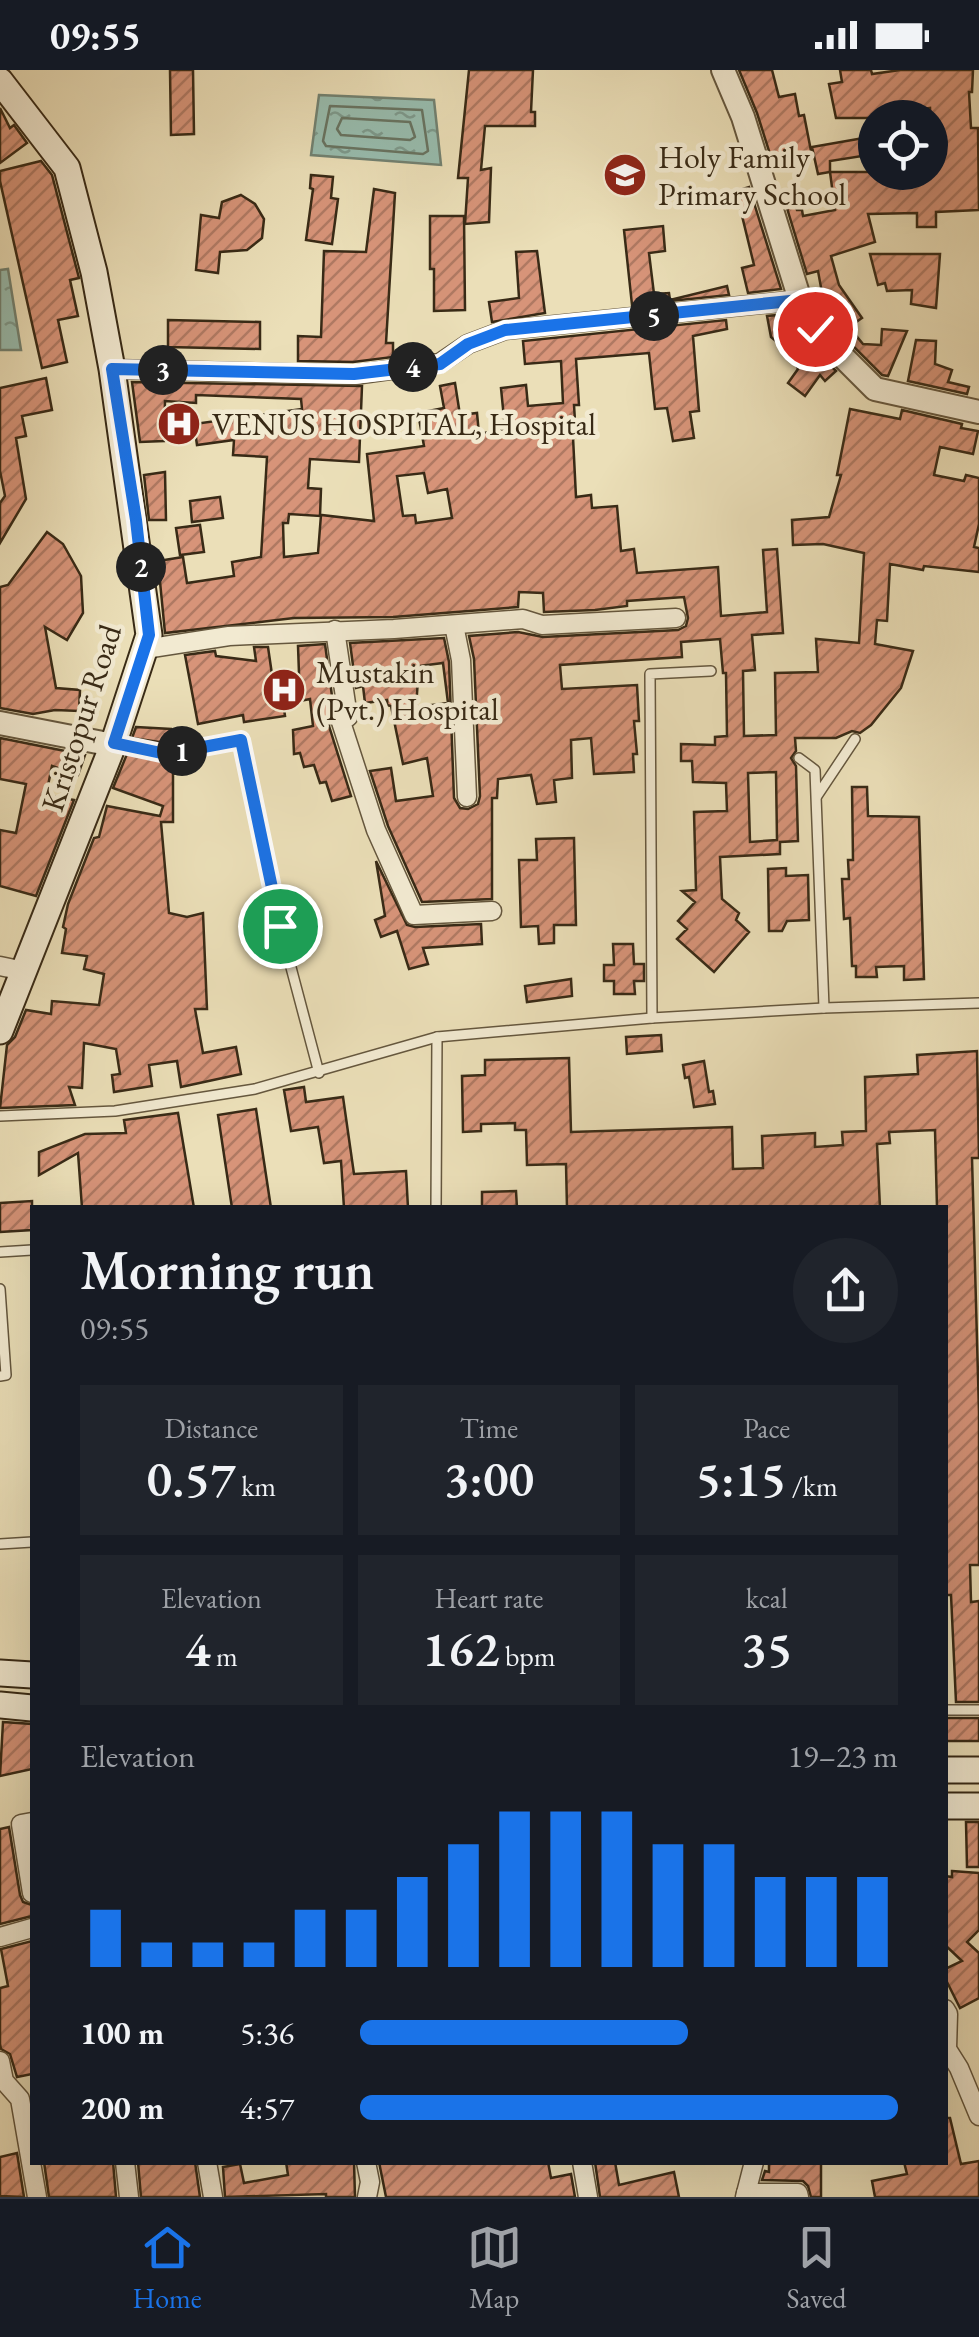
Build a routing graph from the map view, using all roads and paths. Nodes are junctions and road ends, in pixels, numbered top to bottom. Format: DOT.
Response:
graph roads {
  1 [pos="724,70"];
  2 [pos="0,82"];
  3 [pos="800,300"];
  4 [pos="112,369"];
  5 [pos="979,412"];
  6 [pos="676,618"];
  7 [pos="454,625"];
  8 [pos="335,630"];
  9 [pos="145,649"];
  10 [pos="711,671"];
  11 [pos="0,723"];
  12 [pos="856,739"];
  13 [pos="113,744"];
  14 [pos="799,758"];
  15 [pos="467,797"];
  16 [pos="816,798"];
  17 [pos="492,910"];
  18 [pos="12,969"];
  19 [pos="979,1003"];
  20 [pos="824,1008"];
  21 [pos="652,1018"];
  22 [pos="0,1031"];
  23 [pos="437,1037"];
  24 [pos="319,1072"];
  25 [pos="0,1116"];
  26 [pos="436,1205"];
  27 [pos="30,1250"];
  28 [pos="0,1252"];
  29 [pos="0,1289"];
  30 [pos="0,1376"];
  31 [pos="30,1542"];
  32 [pos="0,1544"];
  33 [pos="0,1673"];
  34 [pos="30,1674"];
  35 [pos="0,1705"];
  36 [pos="30,1708"];
  37 [pos="948,1710"];
  38 [pos="979,1710"];
  39 [pos="948,1770"];
  40 [pos="979,1770"];
  41 [pos="948,1806"];
  42 [pos="979,1806"];
  43 [pos="30,1822"];
  44 [pos="30,1880"];
  45 [pos="30,1929"];
  46 [pos="0,1937"];
  47 [pos="948,2051"];
  48 [pos="0,2061"];
  49 [pos="979,2116"];
  50 [pos="30,2157"];
  51 [pos="31,2165"];
  52 [pos="125,2165"];
  53 [pos="208,2165"];
  54 [pos="367,2165"];
  55 [pos="583,2165"];
  56 [pos="753,2165"];
  57 [pos="746,2195"];
  58 [pos="37,2197"];
  59 [pos="130,2197"];
  60 [pos="213,2197"];
  61 [pos="367,2197"];
  62 [pos="588,2197"];
  63 [pos="799,2197"];
  1 -- 3 [label="street"];
  2 -- 4 [label="main road, Kristopur Road"];
  3 -- 4 [label="street"];
  3 -- 5 [label="street"];
  4 -- 9 [label="main road, Kristopur Road"];
  6 -- 7 [label="street"];
  7 -- 8 [label="street"];
  7 -- 15 [label="street"];
  8 -- 9 [label="street"];
  8 -- 17 [label="street"];
  9 -- 13 [label="main road, Kristopur Road"];
  10 -- 21 [label="lane"];
  11 -- 13 [label="street"];
  12 -- 16 [label="lane"];
  13 -- 18 [label="main road, Kristopur Road"];
  13 -- 24 [label="lane"];
  14 -- 16 [label="lane"];
  16 -- 20 [label="lane"];
  18 -- 22 [label="main road, Kristopur Road"];
  19 -- 20 [label="lane"];
  20 -- 21 [label="lane"];
  21 -- 23 [label="lane"];
  23 -- 24 [label="lane"];
  23 -- 26 [label="lane"];
  24 -- 25 [label="lane"];
  27 -- 28 [label="lane"];
  29 -- 30 [label="lane"];
  31 -- 32 [label="lane"];
  33 -- 34 [label="main road"];
  35 -- 36 [label="main road"];
  37 -- 38 [label="lane"];
  39 -- 40 [label="main road"];
  41 -- 42 [label="main road"];
  43 -- 44 [label="street"];
  45 -- 46 [label="street"];
  47 -- 49 [label="street"];
  48 -- 50 [label="street"];
  51 -- 58 [label="street"];
  52 -- 59 [label="street"];
  53 -- 60 [label="street"];
  54 -- 61 [label="street"];
  55 -- 62 [label="street"];
  56 -- 57 [label="street"];
  57 -- 63 [label="street"];
}
